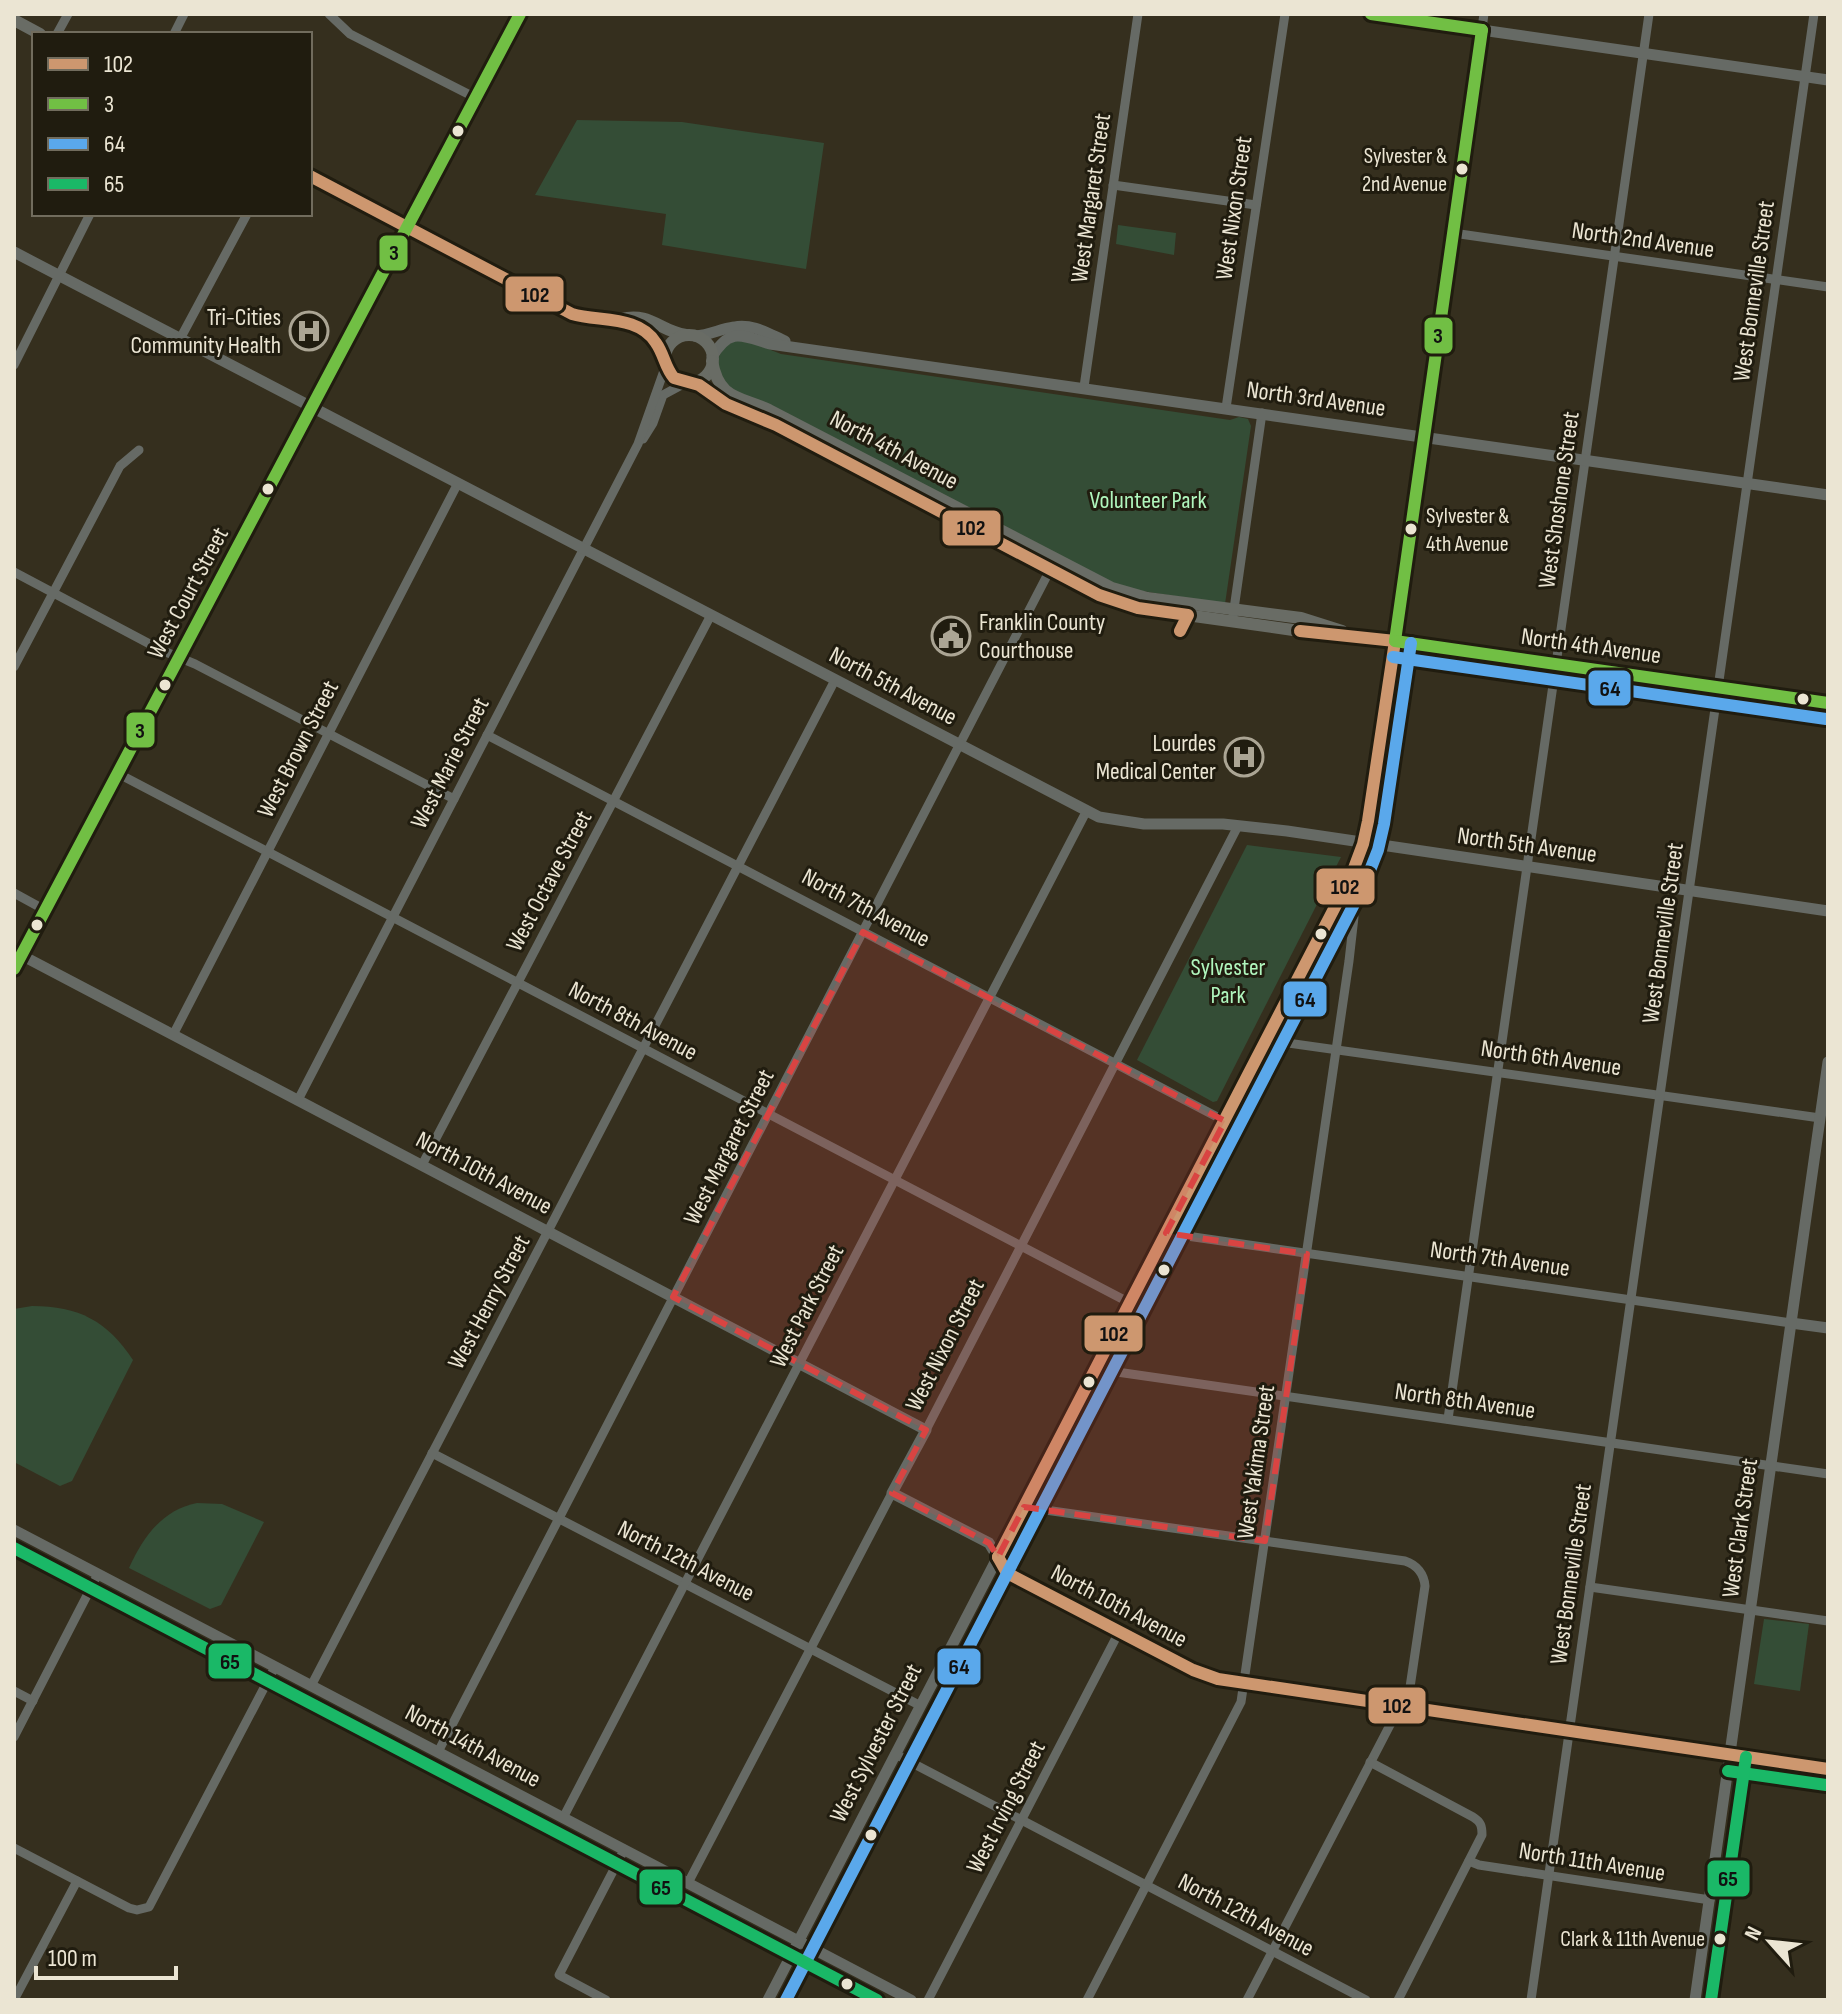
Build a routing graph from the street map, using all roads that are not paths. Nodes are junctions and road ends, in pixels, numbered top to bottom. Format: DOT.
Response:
graph roads {
  1 [pos="68,14"];
  2 [pos="184,14"];
  3 [pos="329,14"];
  4 [pos="520,14"];
  5 [pos="1138,14"];
  6 [pos="1285,14"];
  7 [pos="1371,14"];
  8 [pos="1484,14"];
  9 [pos="1649,14"];
  10 [pos="1814,14"];
  11 [pos="14,20"];
  12 [pos="1482,30"];
  13 [pos="36,32"];
  14 [pos="58,32"];
  15 [pos="175,32"];
  16 [pos="1644,53"];
  17 [pos="1805,76"];
  18 [pos="1828,80"];
  19 [pos="476,98"];
  20 [pos="312,177"];
  21 [pos="1113,185"];
  22 [pos="1256,205"];
  23 [pos="89,216"];
  24 [pos="246,216"];
  25 [pos="407,228"];
  26 [pos="1453,233"];
  27 [pos="14,252"];
  28 [pos="1614,257"];
  29 [pos="60,276"];
  30 [pos="1776,280"];
  31 [pos="1828,287"];
  32 [pos="616,320"];
  33 [pos="692,335"];
  34 [pos="180,339"];
  35 [pos="797,346"];
  36 [pos="712,359"];
  37 [pos="665,363"];
  38 [pos="14,365"];
  39 [pos="689,382"];
  40 [pos="1084,387"];
  41 [pos="311,407"];
  42 [pos="1226,408"];
  43 [pos="1262,413"];
  44 [pos="1424,437"];
  45 [pos="638,444"];
  46 [pos="139,450"];
  47 [pos="1585,460"];
  48 [pos="458,483"];
  49 [pos="1747,483"];
  50 [pos="1828,495"];
  51 [pos="584,549"];
  52 [pos="1053,565"];
  53 [pos="14,572"];
  54 [pos="54,593"];
  55 [pos="711,615"];
  56 [pos="1233,616"];
  57 [pos="1395,641"];
  58 [pos="179,657"];
  59 [pos="1556,664"];
  60 [pos="14,667"];
  61 [pos="835,680"];
  62 [pos="1718,686"];
  63 [pos="1828,703"];
  64 [pos="329,734"];
  65 [pos="487,735"];
  66 [pos="959,746"];
  67 [pos="117,773"];
  68 [pos="454,799"];
  69 [pos="613,801"];
  70 [pos="1086,812"];
  71 [pos="1238,826"];
  72 [pos="1363,844"];
  73 [pos="267,852"];
  74 [pos="738,866"];
  75 [pos="1527,868"];
  76 [pos="1689,891"];
  77 [pos="14,893"];
  78 [pos="1338,903"];
  79 [pos="45,910"];
  80 [pos="1828,911"];
  81 [pos="393,917"];
  82 [pos="863,932"];
  83 [pos="21,955"];
  84 [pos="14,969"];
  85 [pos="518,983"];
  86 [pos="989,998"];
  87 [pos="173,1035"];
  88 [pos="1267,1040"];
  89 [pos="643,1048"];
  90 [pos="1337,1050"];
  91 [pos="1828,1062"];
  92 [pos="1115,1064"];
  93 [pos="1498,1073"];
  94 [pos="1660,1096"];
  95 [pos="298,1100"];
  96 [pos="768,1114"];
  97 [pos="1824,1119"];
  98 [pos="1225,1121"];
  99 [pos="422,1165"];
  100 [pos="895,1180"];
  101 [pos="548,1231"];
  102 [pos="1166,1233"];
  103 [pos="1021,1246"];
  104 [pos="1307,1254"];
  105 [pos="1469,1277"];
  106 [pos="673,1297"];
  107 [pos="1631,1300"];
  108 [pos="1130,1303"];
  109 [pos="1791,1323"];
  110 [pos="1828,1328"];
  111 [pos="799,1363"];
  112 [pos="1096,1369"];
  113 [pos="1286,1396"];
  114 [pos="1448,1419"];
  115 [pos="926,1430"];
  116 [pos="1610,1443"];
  117 [pos="432,1453"];
  118 [pos="1771,1466"];
  119 [pos="1828,1474"];
  120 [pos="892,1493"];
  121 [pos="1024,1507"];
  122 [pos="559,1518"];
  123 [pos="14,1530"];
  124 [pos="1265,1541"];
  125 [pos="998,1557"];
  126 [pos="98,1574"];
  127 [pos="685,1583"];
  128 [pos="1590,1587"];
  129 [pos="1751,1610"];
  130 [pos="1828,1621"];
  131 [pos="1119,1632"];
  132 [pos="811,1649"];
  133 [pos="275,1667"];
  134 [pos="1244,1685"];
  135 [pos="311,1686"];
  136 [pos="14,1691"];
  137 [pos="33,1701"];
  138 [pos="921,1706"];
  139 [pos="1401,1707"];
  140 [pos="1569,1732"];
  141 [pos="14,1737"];
  142 [pos="438,1752"];
  143 [pos="895,1754"];
  144 [pos="1730,1755"];
  145 [pos="1370,1762"];
  146 [pos="1828,1769"];
  147 [pos="563,1818"];
  148 [pos="1021,1820"];
  149 [pos="14,1848"];
  150 [pos="624,1850"];
  151 [pos="1469,1861"];
  152 [pos="1548,1875"];
  153 [pos="77,1881"];
  154 [pos="688,1883"];
  155 [pos="1147,1886"];
  156 [pos="1710,1900"];
  157 [pos="798,1941"];
  158 [pos="1272,1951"];
  159 [pos="14,2000"];
  160 [pos="606,2000"];
  161 [pos="768,2000"];
  162 [pos="911,2000"];
  163 [pos="928,2000"];
  164 [pos="1087,2000"];
  165 [pos="1247,2000"];
  166 [pos="1366,2000"];
  167 [pos="1398,2000"];
  168 [pos="1531,2000"];
  169 [pos="1695,2000"];
  1 -- 14 [label="street"];
  2 -- 15 [label="street"];
  3 -- 19 [label="street"];
  4 -- 19 [label="street"];
  5 -- 21 [label="street, West Margaret Street"];
  6 -- 22 [label="street, West Nixon Street"];
  7 -- 12 [label="street"];
  8 -- 12 [label="street, West Sylvester Street"];
  9 -- 16 [label="street, West Shoshone Street"];
  10 -- 17 [label="street, West Bonneville Street"];
  11 -- 13 [label="main road"];
  12 -- 16 [label="street"];
  12 -- 26 [label="street, West Sylvester Street"];
  16 -- 17 [label="street"];
  16 -- 28 [label="street, West Shoshone Street"];
  17 -- 18 [label="street"];
  17 -- 30 [label="street, West Bonneville Street"];
  19 -- 25 [label="street"];
  20 -- 25 [label="main road"];
  21 -- 22 [label="street"];
  21 -- 40 [label="street, West Margaret Street"];
  22 -- 42 [label="street, West Nixon Street"];
  23 -- 29 [label="street"];
  24 -- 34 [label="street"];
  25 -- 32 [label="main road"];
  25 -- 41 [label="main road, West Court Street"];
  26 -- 28 [label="street, North 2nd Avenue"];
  26 -- 44 [label="street, West Sylvester Street"];
  27 -- 29 [label="street, North 5th Avenue"];
  28 -- 30 [label="street, North 2nd Avenue"];
  28 -- 47 [label="street, West Shoshone Street"];
  29 -- 34 [label="street, North 5th Avenue"];
  29 -- 38 [label="street"];
  30 -- 31 [label="street, North 2nd Avenue"];
  30 -- 49 [label="street, West Bonneville Street"];
  32 -- 33 [label="main road"];
  32 -- 37 [label="main road"];
  33 -- 35 [label="street, North 3rd Avenue"];
  33 -- 36 [label="main road"];
  33 -- 37 [label="main road"];
  34 -- 41 [label="street, North 5th Avenue"];
  35 -- 36 [label="street, North 3rd Avenue"];
  35 -- 40 [label="street, North 3rd Avenue"];
  36 -- 39 [label="main road"];
  36 -- 52 [label="main road, North 4th Avenue"];
  37 -- 39 [label="main road"];
  37 -- 45 [label="street, West Marie Street"];
  39 -- 45 [label="street, West Marie Street"];
  39 -- 52 [label="main road, North 4th Avenue"];
  40 -- 42 [label="street, North 3rd Avenue"];
  41 -- 48 [label="street, North 5th Avenue"];
  41 -- 58 [label="main road, West Court Street"];
  42 -- 43 [label="street, North 3rd Avenue"];
  43 -- 44 [label="street, North 3rd Avenue"];
  43 -- 56 [label="street"];
  44 -- 47 [label="street, North 3rd Avenue"];
  44 -- 57 [label="street, West Sylvester Street"];
  45 -- 51 [label="street, West Marie Street"];
  46 -- 54 [label="street"];
  47 -- 49 [label="street, North 3rd Avenue"];
  47 -- 59 [label="street, West Shoshone Street"];
  48 -- 51 [label="street, North 5th Avenue"];
  48 -- 64 [label="street, West Brown Street"];
  49 -- 50 [label="street, North 3rd Avenue"];
  49 -- 62 [label="street, West Bonneville Street"];
  51 -- 55 [label="street, North 5th Avenue"];
  51 -- 65 [label="street, West Marie Street"];
  52 -- 56 [label="main road, North 4th Avenue"];
  52 -- 66 [label="street, West Margaret Street"];
  53 -- 54 [label="street"];
  54 -- 58 [label="street"];
  54 -- 60 [label="street"];
  55 -- 61 [label="street, North 5th Avenue"];
  55 -- 69 [label="street, West Octave Street"];
  56 -- 57 [label="main road, North 4th Avenue"];
  57 -- 59 [label="main road, North 4th Avenue"];
  57 -- 72 [label="street, West Sylvester Street"];
  58 -- 64 [label="street"];
  58 -- 67 [label="main road, West Court Street"];
  59 -- 62 [label="main road, North 4th Avenue"];
  59 -- 75 [label="street, West Shoshone Street"];
  61 -- 66 [label="street, North 5th Avenue"];
  61 -- 74 [label="street, West Henry Street"];
  62 -- 63 [label="main road, North 4th Avenue"];
  62 -- 76 [label="street, West Bonneville Street"];
  64 -- 68 [label="street"];
  64 -- 73 [label="street, West Brown Street"];
  65 -- 68 [label="street, West Marie Street"];
  65 -- 69 [label="street, North 7th Avenue"];
  66 -- 70 [label="street, North 5th Avenue"];
  66 -- 82 [label="street, West Margaret Street"];
  67 -- 73 [label="street, North 8th Avenue"];
  67 -- 79 [label="main road, West Court Street"];
  68 -- 81 [label="street, West Marie Street"];
  69 -- 74 [label="street, North 7th Avenue"];
  69 -- 85 [label="street, West Octave Street"];
  70 -- 71 [label="street, North 5th Avenue"];
  70 -- 86 [label="street, West Park Street"];
  71 -- 72 [label="street, North 5th Avenue"];
  71 -- 92 [label="street, West Nixon Street"];
  72 -- 75 [label="street, North 5th Avenue"];
  72 -- 78 [label="street, West Sylvester Street"];
  73 -- 81 [label="street, North 8th Avenue"];
  73 -- 87 [label="street, West Brown Street"];
  74 -- 82 [label="street, North 7th Avenue"];
  74 -- 89 [label="street, West Henry Street"];
  75 -- 76 [label="street, North 5th Avenue"];
  75 -- 93 [label="street, West Shoshone Street"];
  76 -- 80 [label="street, North 5th Avenue"];
  76 -- 94 [label="street, West Bonneville Street"];
  77 -- 79 [label="street"];
  78 -- 88 [label="street, West Sylvester Street"];
  78 -- 90 [label="street, West Yakima Street"];
  79 -- 83 [label="main road, West Court Street"];
  81 -- 85 [label="street, North 8th Avenue"];
  81 -- 95 [label="street, West Marie Street"];
  82 -- 86 [label="street, North 7th Avenue"];
  82 -- 96 [label="street, West Margaret Street"];
  83 -- 84 [label="main road, West Court Street"];
  83 -- 87 [label="street, North 10th Avenue"];
  85 -- 89 [label="street, North 8th Avenue"];
  85 -- 99 [label="street, West Octave Street"];
  86 -- 92 [label="street, North 7th Avenue"];
  86 -- 100 [label="street, West Park Street"];
  87 -- 95 [label="street, North 10th Avenue"];
  88 -- 90 [label="street, North 6th Avenue"];
  88 -- 98 [label="street, West Sylvester Street"];
  89 -- 96 [label="street, North 8th Avenue"];
  89 -- 101 [label="street, West Henry Street"];
  90 -- 93 [label="street, North 6th Avenue"];
  90 -- 104 [label="street, West Yakima Street"];
  91 -- 97 [label="street, West Clark Street"];
  92 -- 98 [label="street, North 7th Avenue"];
  92 -- 103 [label="street, West Nixon Street"];
  93 -- 94 [label="street, North 6th Avenue"];
  93 -- 105 [label="street, West Shoshone Street"];
  94 -- 97 [label="street, North 6th Avenue"];
  94 -- 107 [label="street, West Bonneville Street"];
  95 -- 99 [label="street, North 10th Avenue"];
  96 -- 100 [label="street, North 8th Avenue"];
  96 -- 106 [label="street, West Margaret Street"];
  97 -- 109 [label="street, West Clark Street"];
  98 -- 102 [label="street, West Sylvester Street"];
  99 -- 101 [label="street, North 10th Avenue"];
  100 -- 103 [label="street, North 8th Avenue"];
  100 -- 111 [label="street, West Park Street"];
  101 -- 106 [label="street, North 10th Avenue"];
  101 -- 117 [label="street, West Henry Street"];
  102 -- 104 [label="street, North 7th Avenue"];
  102 -- 108 [label="street, West Sylvester Street"];
  103 -- 108 [label="street, North 8th Avenue"];
  103 -- 115 [label="street, West Nixon Street"];
  104 -- 105 [label="street, North 7th Avenue"];
  104 -- 113 [label="street, West Yakima Street"];
  105 -- 107 [label="street, North 7th Avenue"];
  105 -- 114 [label="street, West Shoshone Street"];
  106 -- 111 [label="street, North 10th Avenue"];
  106 -- 122 [label="street, West Margaret Street"];
  107 -- 109 [label="street, North 7th Avenue"];
  107 -- 116 [label="street, West Bonneville Street"];
  108 -- 112 [label="street, West Sylvester Street"];
  109 -- 110 [label="street, North 7th Avenue"];
  109 -- 118 [label="street, West Clark Street"];
  111 -- 115 [label="street, North 10th Avenue"];
  111 -- 127 [label="street, West Park Street"];
  112 -- 113 [label="street, North 8th Avenue"];
  112 -- 121 [label="street, West Sylvester Street"];
  113 -- 114 [label="street, North 8th Avenue"];
  113 -- 124 [label="street, West Yakima Street"];
  114 -- 116 [label="street, North 8th Avenue"];
  115 -- 120 [label="street, West Nixon Street"];
  116 -- 118 [label="street, North 8th Avenue"];
  116 -- 128 [label="street, West Bonneville Street"];
  117 -- 122 [label="street, North 12th Avenue"];
  117 -- 135 [label="street, West Henry Street"];
  118 -- 119 [label="street, North 8th Avenue"];
  118 -- 129 [label="street, West Clark Street"];
  120 -- 125 [label="street, North 10th Avenue"];
  120 -- 132 [label="street, West Nixon Street"];
  121 -- 124 [label="street"];
  121 -- 125 [label="street, West Sylvester Street"];
  122 -- 127 [label="street, North 12th Avenue"];
  122 -- 142 [label="street, West Margaret Street"];
  123 -- 126 [label="street, North 14th Avenue"];
  124 -- 134 [label="street, West Yakima Street"];
  124 -- 139 [label="street"];
  125 -- 131 [label="street, North 10th Avenue"];
  125 -- 138 [label="street, West Sylvester Street"];
  126 -- 133 [label="street, North 14th Avenue"];
  126 -- 137 [label="street"];
  127 -- 132 [label="street, North 12th Avenue"];
  127 -- 147 [label="street, West Park Street"];
  128 -- 129 [label="street"];
  128 -- 140 [label="street, West Bonneville Street"];
  129 -- 130 [label="street"];
  129 -- 144 [label="street, West Clark Street"];
  131 -- 134 [label="street, North 10th Avenue"];
  131 -- 148 [label="street, West Irving Street"];
  132 -- 138 [label="street, North 12th Avenue"];
  132 -- 154 [label="street, West Nixon Street"];
  133 -- 135 [label="street, North 14th Avenue"];
  133 -- 153 [label="street"];
  134 -- 139 [label="street, North 10th Avenue"];
  134 -- 155 [label="street, West Yakima Street"];
  135 -- 142 [label="street, North 14th Avenue"];
  136 -- 137 [label="street"];
  137 -- 141 [label="street"];
  138 -- 143 [label="street, West Sylvester Street"];
  139 -- 140 [label="street, North 10th Avenue"];
  139 -- 145 [label="street"];
  140 -- 144 [label="street, North 10th Avenue"];
  140 -- 152 [label="street, West Bonneville Street"];
  142 -- 147 [label="street, North 14th Avenue"];
  143 -- 148 [label="street, North 12th Avenue"];
  143 -- 157 [label="street, West Sylvester Street"];
  144 -- 146 [label="street, North 10th Avenue"];
  144 -- 156 [label="street, West Clark Street"];
  145 -- 151 [label="street"];
  145 -- 158 [label="street"];
  147 -- 150 [label="street, North 14th Avenue"];
  148 -- 155 [label="street, North 12th Avenue"];
  148 -- 163 [label="street, West Irving Street"];
  149 -- 153 [label="street"];
  150 -- 154 [label="street, North 14th Avenue"];
  150 -- 160 [label="street"];
  151 -- 152 [label="street, North 11th Avenue"];
  151 -- 167 [label="street"];
  152 -- 156 [label="street, North 11th Avenue"];
  152 -- 168 [label="street, West Bonneville Street"];
  153 -- 159 [label="street"];
  154 -- 157 [label="street, North 14th Avenue"];
  155 -- 158 [label="street, North 12th Avenue"];
  155 -- 164 [label="street, West Yakima Street"];
  156 -- 169 [label="street, West Clark Street"];
  157 -- 161 [label="street, West Sylvester Street"];
  157 -- 162 [label="street, North 14th Avenue"];
  158 -- 165 [label="street"];
  158 -- 166 [label="street, North 12th Avenue"];
}
